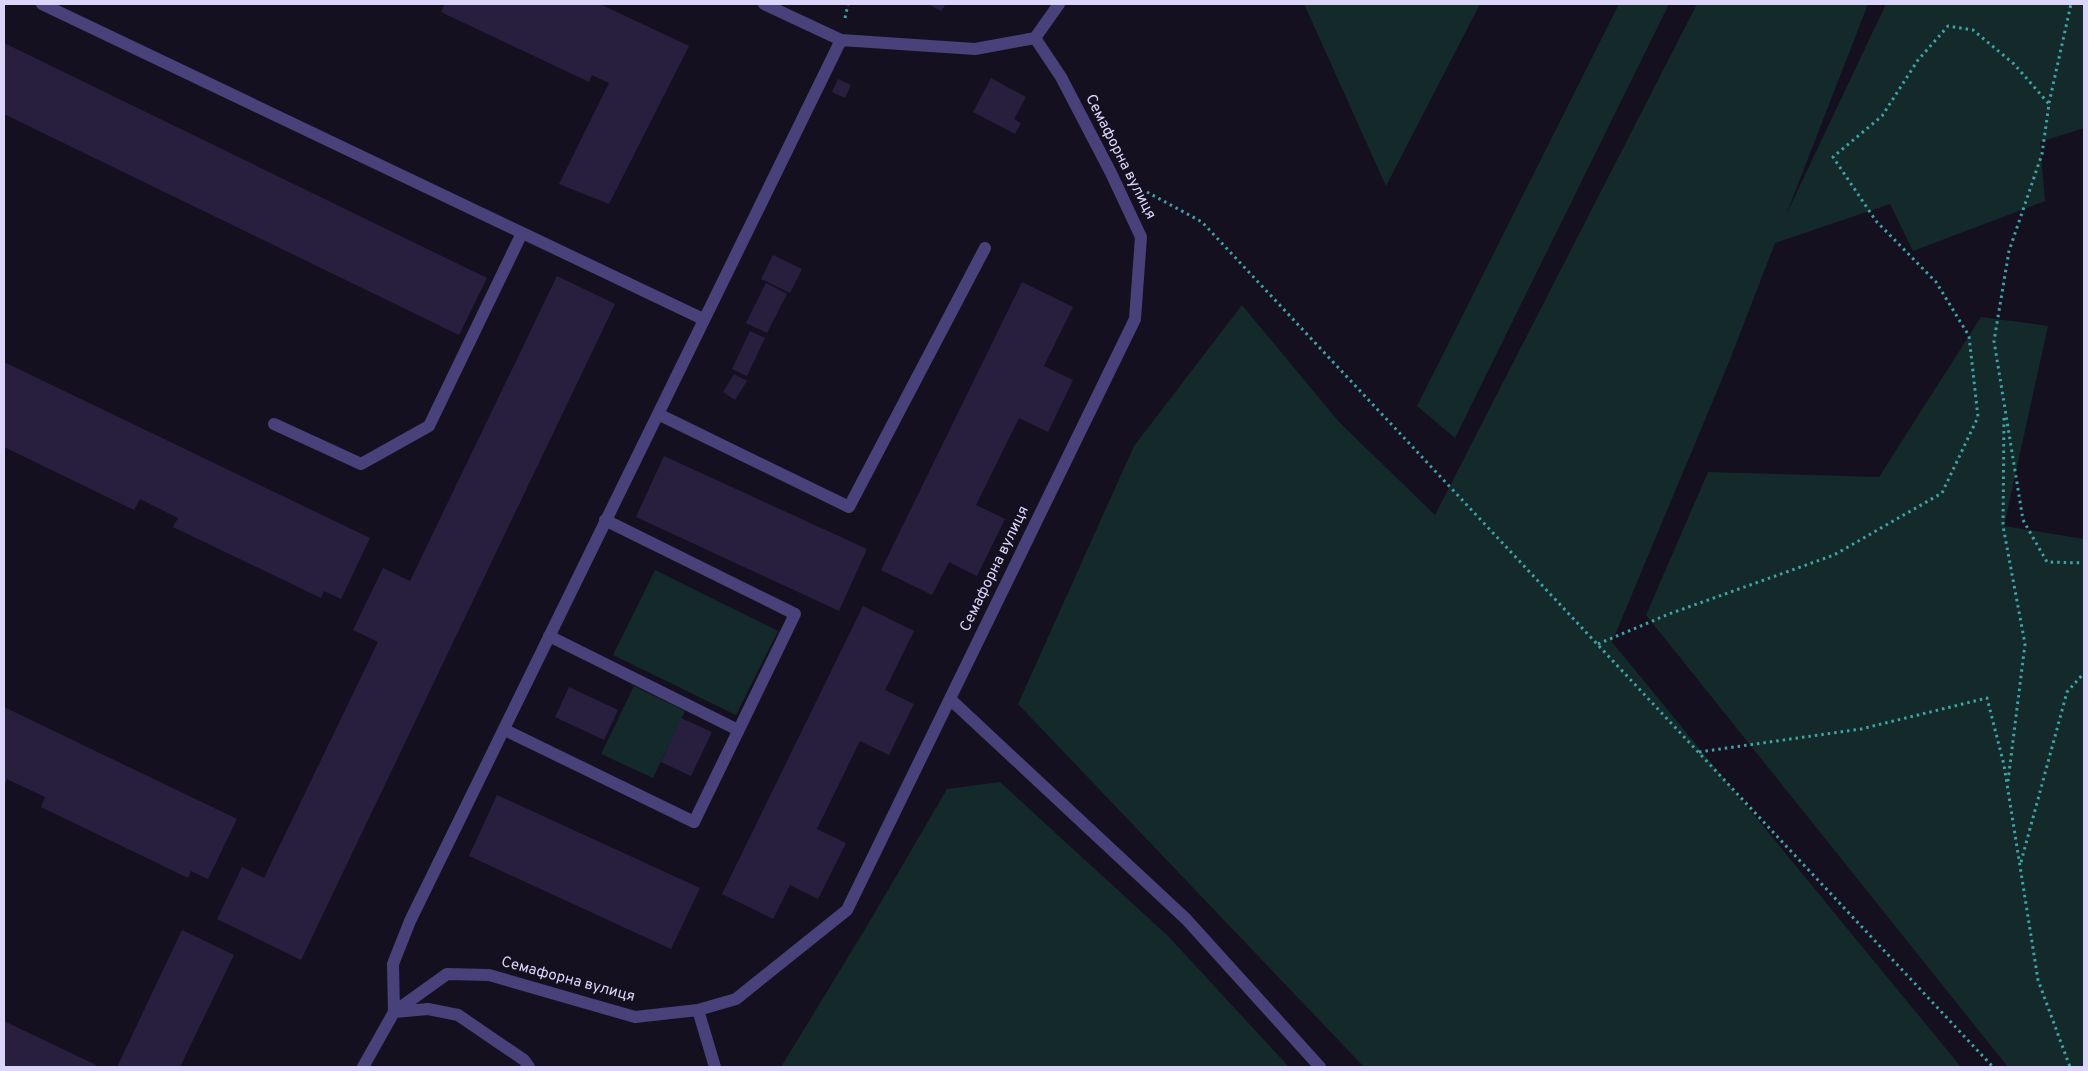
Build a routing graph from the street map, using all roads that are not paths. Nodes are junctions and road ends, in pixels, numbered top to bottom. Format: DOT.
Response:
graph roads {
  1 [pos="42,4"];
  2 [pos="764,4"];
  3 [pos="1059,4"];
  4 [pos="1035,38"];
  5 [pos="841,40"];
  6 [pos="522,233"];
  7 [pos="985,248"];
  8 [pos="704,319"];
  9 [pos="658,414"];
  10 [pos="274,424"];
  11 [pos="605,520"];
  12 [pos="549,636"];
  13 [pos="950,699"];
  14 [pos="505,730"];
  15 [pos="738,730"];
  16 [pos="698,1010"];
  17 [pos="394,1012"];
  18 [pos="363,1067"];
  19 [pos="529,1067"];
  20 [pos="715,1067"];
  21 [pos="1320,1067"];
  1 -- 6 [label="street"];
  2 -- 5 [label="street"];
  3 -- 4 [label="street"];
  4 -- 5 [label="street"];
  4 -- 13 [label="street, Семафорна вулиця"];
  5 -- 8 [label="street"];
  6 -- 8 [label="street"];
  6 -- 10 [label="street"];
  7 -- 9 [label="street"];
  8 -- 9 [label="street"];
  9 -- 11 [label="street"];
  11 -- 12 [label="street"];
  11 -- 15 [label="street"];
  12 -- 14 [label="street"];
  12 -- 15 [label="street"];
  13 -- 16 [label="street, Семафорна вулиця"];
  13 -- 21 [label="street"];
  14 -- 15 [label="street"];
  14 -- 17 [label="street"];
  16 -- 17 [label="street, Семафорна вулиця"];
  16 -- 20 [label="street"];
  17 -- 18 [label="street"];
  17 -- 19 [label="street"];
}
